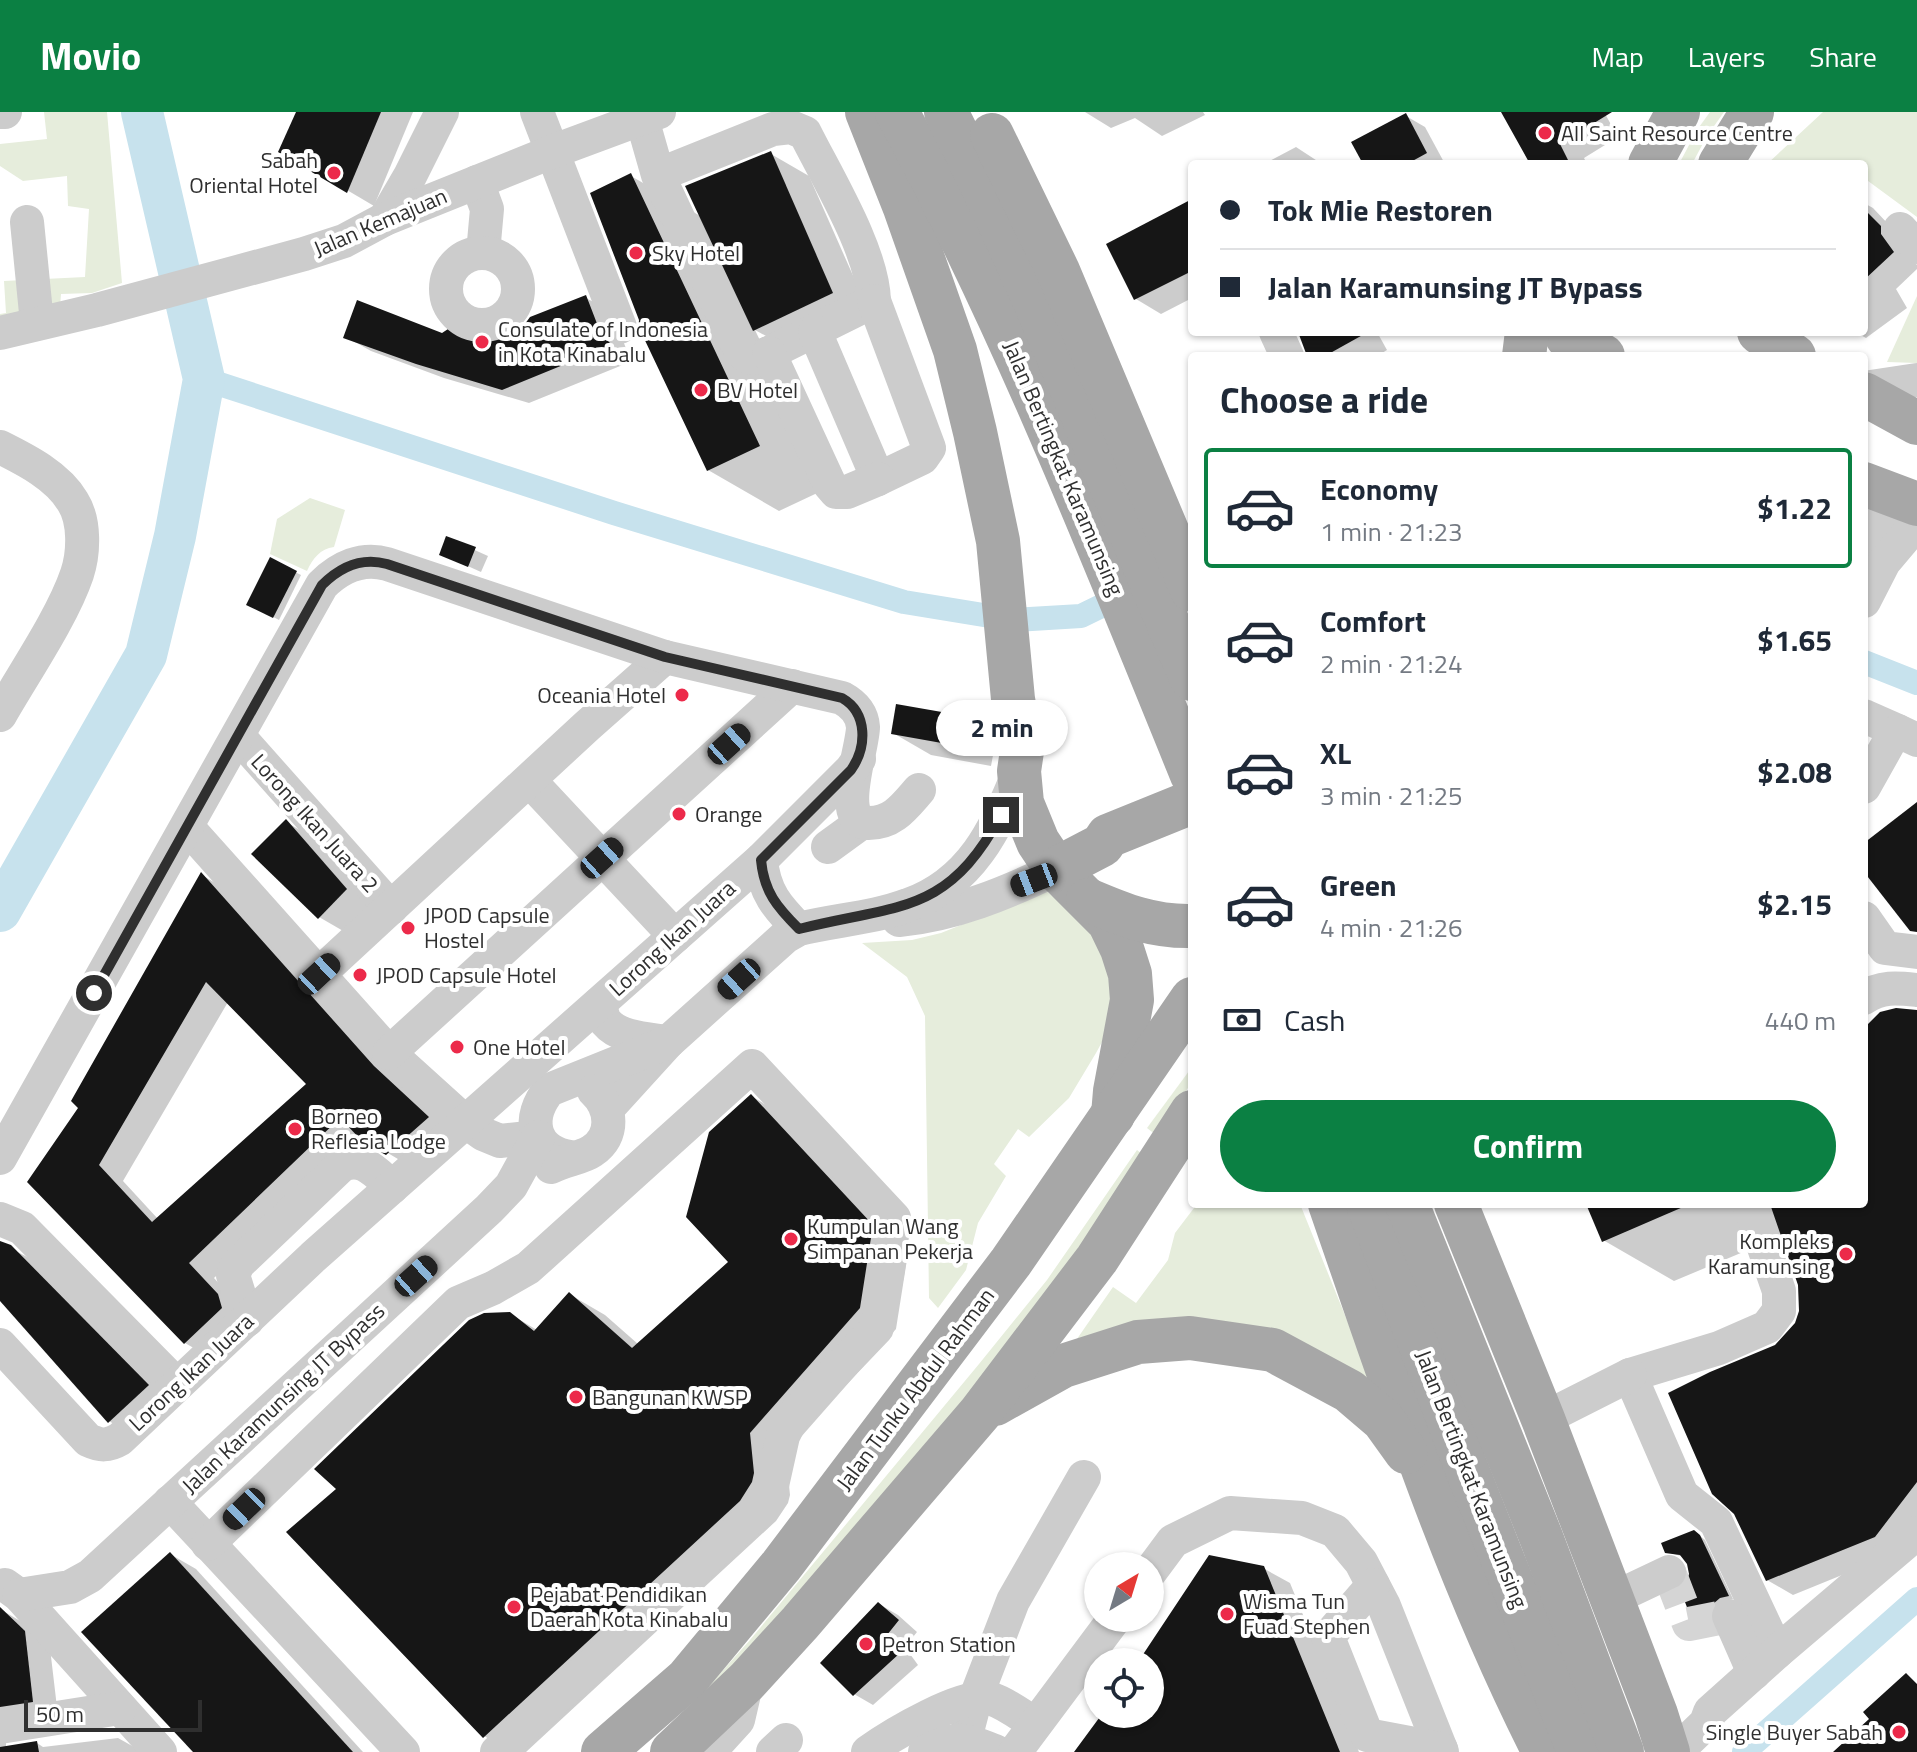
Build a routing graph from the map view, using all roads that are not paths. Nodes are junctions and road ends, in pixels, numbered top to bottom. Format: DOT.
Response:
graph roads {
  1 [pos="442,112"];
  2 [pos="537,112"];
  3 [pos="867,112"];
  4 [pos="897,112"];
  5 [pos="946,112"];
  6 [pos="981,112"];
  7 [pos="1678,112"];
  8 [pos="1752,112"];
  9 [pos="650,115"];
  10 [pos="554,151"];
  11 [pos="1652,160"];
  12 [pos="1722,160"];
  13 [pos="658,175"];
  14 [pos="477,182"];
  15 [pos="385,219"];
  16 [pos="27,222"];
  17 [pos="483,253"];
  18 [pos="874,301"];
  19 [pos="37,323"];
  20 [pos="620,327"];
  21 [pos="815,332"];
  22 [pos="0,333"];
  23 [pos="1765,336"];
  24 [pos="1565,343"];
  25 [pos="1537,352"];
  26 [pos="1788,352"];
  27 [pos="769,353"];
  28 [pos="1917,380"];
  29 [pos="1868,390"];
  30 [pos="1868,393"];
  31 [pos="1917,423"];
  32 [pos="0,447"];
  33 [pos="878,479"];
  34 [pos="1868,486"];
  35 [pos="1917,504"];
  36 [pos="1917,523"];
  37 [pos="1868,565"];
  38 [pos="1188,581"];
  39 [pos="1868,593"];
  40 [pos="665,657"];
  41 [pos="1188,669"];
  42 [pos="792,686"];
  43 [pos="0,715"];
  44 [pos="1868,718"];
  45 [pos="1907,736"];
  46 [pos="239,737"];
  47 [pos="859,758"];
  48 [pos="1188,765"];
  49 [pos="1019,771"];
  50 [pos="1868,780"];
  51 [pos="530,781"];
  52 [pos="919,790"];
  53 [pos="1188,804"];
  54 [pos="861,823"];
  55 [pos="1031,825"];
  56 [pos="188,828"];
  57 [pos="1108,836"];
  58 [pos="828,847"];
  59 [pos="602,858"];
  60 [pos="761,860"];
  61 [pos="1056,869"];
  62 [pos="1088,900"];
  63 [pos="391,908"];
  64 [pos="1868,924"];
  65 [pos="1188,926"];
  66 [pos="805,928"];
  67 [pos="675,936"];
  68 [pos="1917,952"];
  69 [pos="319,974"];
  70 [pos="1917,990"];
  71 [pos="1868,995"];
  72 [pos="599,1004"];
  73 [pos="1188,1005"];
  74 [pos="668,1042"];
  75 [pos="389,1053"];
  76 [pos="565,1083"];
  77 [pos="454,1112"];
  78 [pos="1188,1118"];
  79 [pos="1108,1123"];
  80 [pos="606,1124"];
  81 [pos="538,1137"];
  82 [pos="570,1157"];
  83 [pos="0,1158"];
  84 [pos="1158,1166"];
  85 [pos="635,1170"];
  86 [pos="511,1186"];
  87 [pos="392,1187"];
  88 [pos="1331,1208"];
  89 [pos="1369,1208"];
  90 [pos="1409,1208"];
  91 [pos="1458,1208"];
  92 [pos="1750,1208"];
  93 [pos="0,1219"];
  94 [pos="247,1320"];
  95 [pos="0,1345"];
  96 [pos="1630,1375"];
  97 [pos="177,1385"];
  98 [pos="980,1413"];
  99 [pos="1543,1419"];
  100 [pos="1084,1477"];
  101 [pos="1426,1480"];
  102 [pos="170,1502"];
  103 [pos="1917,1533"];
  104 [pos="208,1544"];
  105 [pos="1164,1553"];
  106 [pos="1669,1572"];
  107 [pos="90,1576"];
  108 [pos="1373,1585"];
  109 [pos="9,1588"];
  110 [pos="1612,1599"];
  111 [pos="1729,1616"];
  112 [pos="1104,1632"];
  113 [pos="69,1651"];
  114 [pos="1766,1662"];
  115 [pos="747,1681"];
  116 [pos="976,1697"];
  117 [pos="120,1708"];
  118 [pos="1710,1712"];
  119 [pos="1035,1724"];
  120 [pos="0,1727"];
  121 [pos="1662,1733"];
  122 [pos="965,1739"];
  123 [pos="884,1747"];
  124 [pos="1606,1747"];
  125 [pos="1442,1751"];
  126 [pos="160,1752"];
  127 [pos="403,1752"];
  128 [pos="497,1752"];
  129 [pos="603,1752"];
  130 [pos="672,1752"];
  131 [pos="709,1752"];
  132 [pos="925,1752"];
  133 [pos="997,1752"];
  134 [pos="1015,1752"];
  135 [pos="1544,1752"];
  136 [pos="1676,1752"];
  1 -- 15 [label="street"];
  2 -- 10 [label="street"];
  3 -- 49 [label="main road"];
  4 -- 48 [label="main road, Jalan Bertingkat Karamunsing"];
  5 -- 41 [label="main road, Jalan Bertingkat Karamunsing"];
  6 -- 38 [label="main road"];
  7 -- 11 [label="main road"];
  8 -- 12 [label="main road"];
  9 -- 10 [label="street, Jalan Kemajuan"];
  9 -- 13 [label="street"];
  10 -- 14 [label="street, Jalan Kemajuan"];
  10 -- 20 [label="street"];
  13 -- 18 [label="street"];
  13 -- 27 [label="street"];
  14 -- 15 [label="street, Jalan Kemajuan"];
  14 -- 17 [label="street"];
  15 -- 19 [label="street, Jalan Kemajuan"];
  16 -- 19 [label="street"];
  18 -- 21 [label="street"];
  18 -- 33 [label="street"];
  19 -- 22 [label="street, Jalan Kemajuan"];
  21 -- 27 [label="street"];
  21 -- 33 [label="street"];
  23 -- 26 [label="main road"];
  24 -- 25 [label="main road"];
  27 -- 33 [label="street"];
  28 -- 29 [label="street"];
  30 -- 31 [label="main road"];
  32 -- 43 [label="street"];
  34 -- 35 [label="main road"];
  34 -- 37 [label="street"];
  36 -- 39 [label="street"];
  40 -- 42 [label="street"];
  40 -- 46 [label="street"];
  40 -- 51 [label="street"];
  42 -- 47 [label="street"];
  42 -- 59 [label="street"];
  44 -- 45 [label="street"];
  45 -- 50 [label="street"];
  46 -- 56 [label="street"];
  46 -- 63 [label="street, Lorong Ikan Juara 2"];
  47 -- 54 [label="street"];
  47 -- 60 [label="street, Lorong Ikan Juara"];
  49 -- 55 [label="main road"];
  49 -- 66 [label="street, Jalan Karamunsing JT Bypass"];
  51 -- 59 [label="street"];
  51 -- 63 [label="street"];
  52 -- 54 [label="street"];
  53 -- 57 [label="main road"];
  54 -- 58 [label="street"];
  55 -- 57 [label="main road"];
  55 -- 61 [label="main road"];
  56 -- 69 [label="street"];
  56 -- 83 [label="street"];
  57 -- 61 [label="main road"];
  59 -- 67 [label="street"];
  59 -- 75 [label="street"];
  60 -- 66 [label="street"];
  60 -- 67 [label="street, Lorong Ikan Juara"];
  61 -- 62 [label="main road"];
  61 -- 66 [label="street"];
  62 -- 65 [label="main road"];
  62 -- 79 [label="main road"];
  63 -- 69 [label="street"];
  64 -- 68 [label="street"];
  66 -- 74 [label="street, Jalan Karamunsing JT Bypass"];
  67 -- 72 [label="street, Lorong Ikan Juara"];
  69 -- 75 [label="street"];
  70 -- 71 [label="street"];
  72 -- 74 [label="street"];
  72 -- 76 [label="street"];
  72 -- 77 [label="street, Lorong Ikan Juara"];
  73 -- 79 [label="main road, Jalan Tunku Abdul Rahman"];
  74 -- 76 [label="street, Jalan Karamunsing JT Bypass"];
  74 -- 80 [label="street, Jalan Karamunsing JT Bypass"];
  75 -- 77 [label="street"];
  76 -- 80 [label="street"];
  76 -- 81 [label="street, Jalan Karamunsing JT Bypass"];
  77 -- 81 [label="street"];
  77 -- 87 [label="street, Lorong Ikan Juara"];
  78 -- 84 [label="main road"];
  79 -- 84 [label="main road"];
  79 -- 129 [label="main road, Jalan Tunku Abdul Rahman"];
  80 -- 82 [label="street, Jalan Karamunsing JT Bypass"];
  80 -- 85 [label="street"];
  81 -- 82 [label="street"];
  81 -- 86 [label="street, Jalan Karamunsing JT Bypass"];
  82 -- 86 [label="street, Jalan Karamunsing JT Bypass"];
  84 -- 98 [label="main road"];
  85 -- 104 [label="street"];
  85 -- 128 [label="street"];
  86 -- 102 [label="street, Jalan Karamunsing JT Bypass"];
  87 -- 94 [label="street, Lorong Ikan Juara"];
  87 -- 94 [label="street"];
  88 -- 101 [label="main road"];
  89 -- 124 [label="main road, Jalan Bertingkat Karamunsing"];
  90 -- 124 [label="main road, Jalan Bertingkat Karamunsing"];
  91 -- 99 [label="main road"];
  92 -- 96 [label="street"];
  93 -- 97 [label="street"];
  94 -- 97 [label="street, Lorong Ikan Juara"];
  95 -- 97 [label="street, Lorong Ikan Juara"];
  96 -- 99 [label="street"];
  96 -- 114 [label="street"];
  98 -- 101 [label="main road"];
  98 -- 115 [label="main road"];
  99 -- 110 [label="main road"];
  100 -- 116 [label="street"];
  101 -- 135 [label="main road"];
  102 -- 104 [label="street"];
  102 -- 107 [label="street, Jalan Karamunsing JT Bypass"];
  103 -- 114 [label="street"];
  104 -- 127 [label="street"];
  105 -- 108 [label="street"];
  106 -- 110 [label="street"];
  107 -- 109 [label="street"];
  107 -- 113 [label="street"];
  108 -- 125 [label="street"];
  108 -- 125 [label="street"];
  109 -- 113 [label="street"];
  110 -- 121 [label="main road"];
  111 -- 114 [label="street"];
  112 -- 119 [label="street"];
  113 -- 117 [label="street"];
  114 -- 118 [label="street"];
  115 -- 130 [label="main road"];
  115 -- 131 [label="street"];
  116 -- 119 [label="street"];
  116 -- 122 [label="street"];
  116 -- 123 [label="street"];
  117 -- 120 [label="street"];
  117 -- 126 [label="street"];
  118 -- 121 [label="street"];
  118 -- 136 [label="street"];
  119 -- 134 [label="street"];
  122 -- 132 [label="street"];
  122 -- 133 [label="street"];
}
